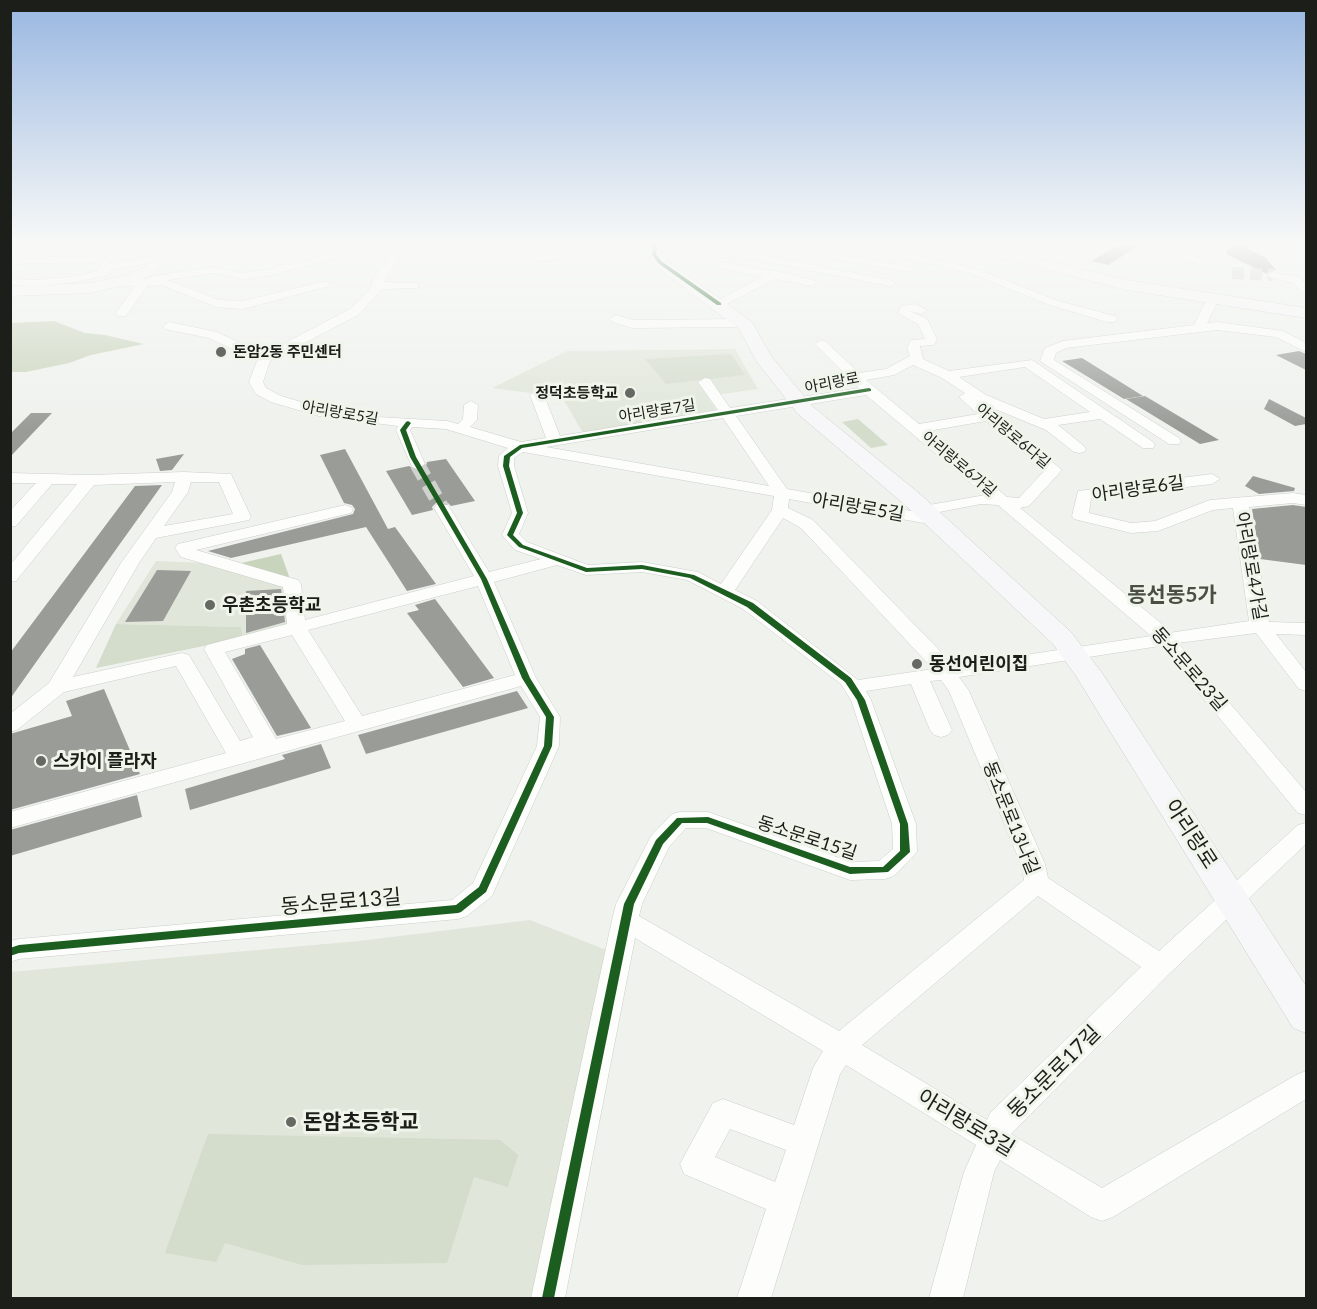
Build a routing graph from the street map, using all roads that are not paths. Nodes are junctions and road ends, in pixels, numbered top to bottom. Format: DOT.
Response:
graph roads {
  1 [pos="128,306"];
  2 [pos="360,306"];
  3 [pos="735,306"];
  4 [pos="1065,306"];
  5 [pos="1210,306"];
  6 [pos="1277,306"];
  7 [pos="1303,309"];
  8 [pos="921,310"];
  9 [pos="122,313"];
  10 [pos="616,319"];
  11 [pos="1111,319"];
  12 [pos="744,323"];
  13 [pos="169,326"];
  14 [pos="1199,328"];
  15 [pos="821,344"];
  16 [pos="1306,348"];
  17 [pos="264,359"];
  18 [pos="913,360"];
  19 [pos="947,375"];
  20 [pos="856,377"];
  21 [pos="705,382"];
  22 [pos="869,390"];
  23 [pos="537,394"];
  24 [pos="966,397"];
  25 [pos="798,403"];
  26 [pos="471,405"];
  27 [pos="727,413"];
  28 [pos="1102,414"];
  29 [pos="989,416"];
  30 [pos="408,423"];
  31 [pos="1041,424"];
  32 [pos="460,429"];
  33 [pos="916,429"];
  34 [pos="554,441"];
  35 [pos="519,447"];
  36 [pos="1079,449"];
  37 [pos="415,461"];
  38 [pos="184,477"];
  39 [pos="10,478"];
  40 [pos="48,479"];
  41 [pos="1212,479"];
  42 [pos="90,480"];
  43 [pos="1001,500"];
  44 [pos="1306,500"];
  45 [pos="781,502"];
  46 [pos="1240,503"];
  47 [pos="442,508"];
  48 [pos="345,510"];
  49 [pos="929,515"];
  50 [pos="10,522"];
  51 [pos="150,534"];
  52 [pos="558,560"];
  53 [pos="10,577"];
  54 [pos="484,579"];
  55 [pos="725,591"];
  56 [pos="1261,627"];
  57 [pos="297,628"];
  58 [pos="1306,629"];
  59 [pos="1164,638"];
  60 [pos="1074,652"];
  61 [pos="946,672"];
  62 [pos="918,676"];
  63 [pos="526,678"];
  64 [pos="1306,685"];
  65 [pos="57,687"];
  66 [pos="853,687"];
  67 [pos="357,724"];
  68 [pos="10,725"];
  69 [pos="940,730"];
  70 [pos="1306,807"];
  71 [pos="10,820"];
  72 [pos="1306,831"];
  73 [pos="1037,883"];
  74 [pos="1232,898"];
  75 [pos="625,920"];
  76 [pos="10,952"];
  77 [pos="1160,966"];
  78 [pos="1306,1017"];
  79 [pos="843,1048"];
  80 [pos="1306,1084"];
  81 [pos="994,1139"];
  82 [pos="804,1143"];
  83 [pos="785,1201"];
  84 [pos="548,1299"];
  85 [pos="754,1299"];
  86 [pos="946,1299"];
  1 -- 9 [label="street"];
  2 -- 17 [label="street"];
  3 -- 12 [label="main road, 아리랑로"];
  4 -- 11 [label="street"];
  5 -- 14 [label="street"];
  6 -- 7 [label="main road"];
  8 -- 18 [label="street"];
  10 -- 12 [label="street"];
  12 -- 25 [label="main road, 아리랑로"];
  13 -- 17 [label="street"];
  14 -- 16 [label="street"];
  14 -- 28 [label="street"];
  15 -- 20 [label="street, 아리랑로6가길"];
  17 -- 30 [label="street, 아리랑로5길"];
  18 -- 19 [label="street"];
  18 -- 20 [label="street"];
  19 -- 28 [label="street"];
  19 -- 31 [label="street"];
  20 -- 22 [label="street, 아리랑로6가길"];
  21 -- 27 [label="street, 아리랑로7길"];
  22 -- 25 [label="street, 아리랑로"];
  22 -- 33 [label="street, 아리랑로6가길"];
  23 -- 34 [label="street"];
  24 -- 29 [label="street, 아리랑로6다길"];
  25 -- 27 [label="street, 아리랑로7길"];
  25 -- 49 [label="main road, 아리랑로"];
  26 -- 32 [label="street"];
  27 -- 34 [label="street, 아리랑로7길"];
  27 -- 45 [label="street"];
  28 -- 31 [label="street"];
  29 -- 33 [label="street, 아리랑로6가길"];
  29 -- 43 [label="street, 아리랑로6다길"];
  30 -- 32 [label="street, 아리랑로5길"];
  30 -- 37 [label="street"];
  31 -- 36 [label="street"];
  32 -- 35 [label="street, 아리랑로5길"];
  33 -- 43 [label="street, 아리랑로6가길"];
  34 -- 35 [label="street, 아리랑로7길"];
  35 -- 45 [label="street, 아리랑로5길"];
  35 -- 52 [label="street, 동소문로15길"];
  38 -- 42 [label="street"];
  38 -- 51 [label="street"];
  38 -- 51 [label="street"];
  39 -- 40 [label="street"];
  40 -- 42 [label="street"];
  40 -- 50 [label="street"];
  41 -- 46 [label="street, 아리랑로6길"];
  42 -- 53 [label="street"];
  43 -- 49 [label="street"];
  43 -- 59 [label="street, 동소문로23길"];
  44 -- 46 [label="street"];
  45 -- 49 [label="street, 아리랑로5길"];
  45 -- 55 [label="street"];
  45 -- 61 [label="street, 동소문로13나길"];
  46 -- 56 [label="street, 아리랑로4가길"];
  47 -- 54 [label="street"];
  48 -- 57 [label="street"];
  49 -- 60 [label="main road, 아리랑로"];
  51 -- 65 [label="street"];
  52 -- 54 [label="street"];
  52 -- 55 [label="street, 동소문로15길"];
  54 -- 57 [label="street"];
  54 -- 63 [label="street"];
  55 -- 66 [label="street, 동소문로15길"];
  56 -- 58 [label="street"];
  56 -- 59 [label="street"];
  56 -- 64 [label="street, 아리랑로4가길"];
  57 -- 65 [label="street"];
  57 -- 67 [label="street"];
  59 -- 60 [label="street"];
  59 -- 70 [label="street, 동소문로23길"];
  60 -- 61 [label="street"];
  60 -- 74 [label="main road, 아리랑로"];
  61 -- 62 [label="street"];
  61 -- 73 [label="street, 동소문로13나길"];
  62 -- 66 [label="street"];
  62 -- 69 [label="street"];
  63 -- 67 [label="street"];
  63 -- 76 [label="street, 동소문로13길"];
  65 -- 68 [label="street"];
  66 -- 75 [label="street, 동소문로15길"];
  67 -- 71 [label="street"];
  72 -- 74 [label="street, 동소문로17길"];
  73 -- 77 [label="street"];
  73 -- 79 [label="street, 동소문로13나길"];
  74 -- 77 [label="street, 동소문로17길"];
  74 -- 78 [label="main road, 아리랑로"];
  75 -- 79 [label="street, 아리랑로3길"];
  75 -- 84 [label="street, 동소문로15길"];
  77 -- 81 [label="street, 동소문로17길"];
  79 -- 81 [label="street, 아리랑로3길"];
  79 -- 82 [label="street, 동소문로13나길"];
  80 -- 81 [label="street, 아리랑로3길"];
  81 -- 86 [label="street, 동소문로17길"];
  82 -- 83 [label="street, 동소문로13나길"];
  82 -- 83 [label="street"];
  83 -- 85 [label="street, 동소문로13나길"];
}
